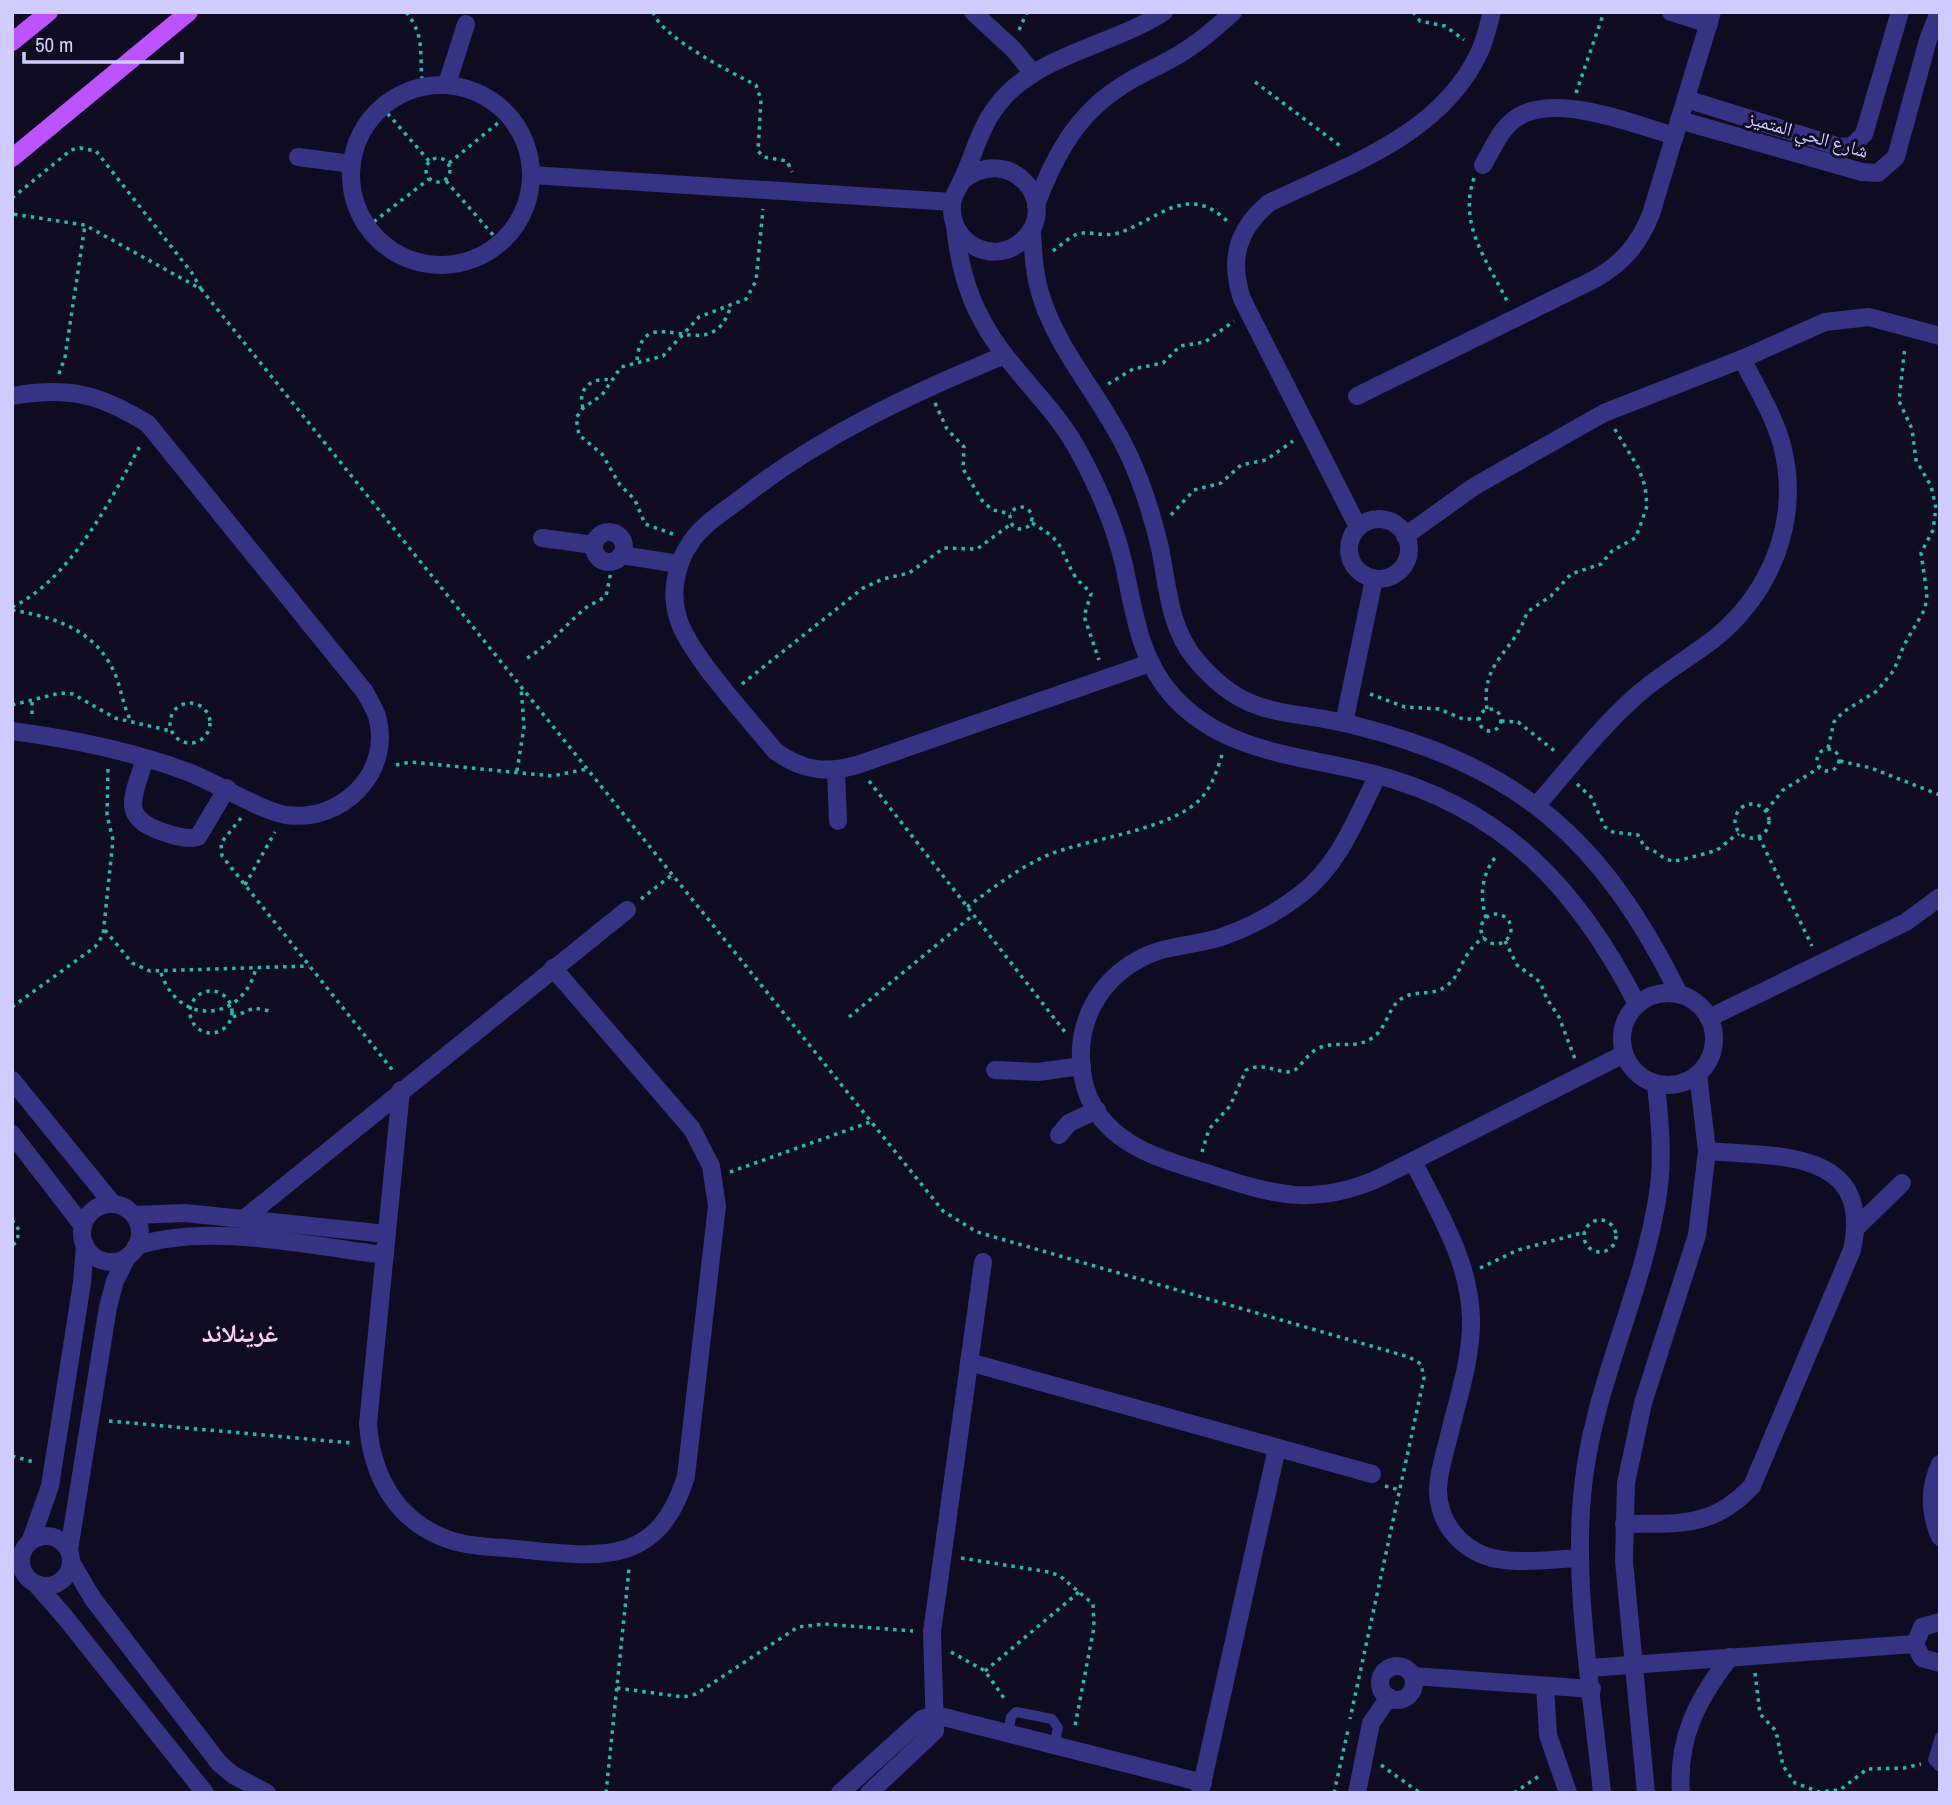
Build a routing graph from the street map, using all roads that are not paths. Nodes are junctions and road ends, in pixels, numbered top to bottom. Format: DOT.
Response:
graph roads {
  1 [pos="49,12"];
  2 [pos="189,12"];
  3 [pos="973,12"];
  4 [pos="1164,12"];
  5 [pos="1233,12"];
  6 [pos="1492,12"];
  7 [pos="1671,12"];
  8 [pos="1900,12"];
  9 [pos="1939,12"];
  10 [pos="1710,18"];
  11 [pos="466,24"];
  12 [pos="12,42"];
  13 [pos="1033,73"];
  14 [pos="447,84"];
  15 [pos="1686,99"];
  16 [pos="1677,128"];
  17 [pos="1760,132"];
  18 [pos="298,157"];
  19 [pos="12,158"];
  20 [pos="352,164"];
  21 [pos="1483,165"];
  22 [pos="532,175"];
  23 [pos="961,182"];
  24 [pos="952,202"];
  25 [pos="1036,205"];
  26 [pos="955,227"];
  27 [pos="1032,229"];
  28 [pos="1940,336"];
  29 [pos="1005,355"];
  30 [pos="1742,359"];
  31 [pos="12,396"];
  32 [pos="1357,396"];
  33 [pos="1358,527"];
  34 [pos="1405,536"];
  35 [pos="542,538"];
  36 [pos="594,545"];
  37 [pos="616,558"];
  38 [pos="679,564"];
  39 [pos="1374,579"];
  40 [pos="1150,663"];
  41 [pos="1344,723"];
  42 [pos="12,731"];
  43 [pos="145,758"];
  44 [pos="836,771"];
  45 [pos="1377,775"];
  46 [pos="227,788"];
  47 [pos="1537,805"];
  48 [pos="838,821"];
  49 [pos="1940,897"];
  50 [pos="627,910"];
  51 [pos="553,968"];
  52 [pos="1679,994"];
  53 [pos="1637,1004"];
  54 [pos="1709,1018"];
  55 [pos="1624,1054"];
  56 [pos="1080,1058"];
  57 [pos="995,1070"];
  58 [pos="1699,1074"];
  59 [pos="12,1080"];
  60 [pos="1656,1084"];
  61 [pos="403,1088"];
  62 [pos="1097,1111"];
  63 [pos="12,1134"];
  64 [pos="1059,1135"];
  65 [pos="1707,1151"];
  66 [pos="1413,1161"];
  67 [pos="1902,1183"];
  68 [pos="113,1204"];
  69 [pos="134,1216"];
  70 [pos="245,1218"];
  71 [pos="83,1226"];
  72 [pos="1857,1227"];
  73 [pos="387,1234"];
  74 [pos="85,1245"];
  75 [pos="132,1252"];
  76 [pos="385,1255"];
  77 [pos="983,1262"];
  78 [pos="969,1362"];
  79 [pos="1278,1448"];
  80 [pos="1940,1464"];
  81 [pos="1372,1474"];
  82 [pos="1623,1524"];
  83 [pos="1939,1533"];
  84 [pos="22,1548"];
  85 [pos="70,1556"];
  86 [pos="1580,1558"];
  87 [pos="25,1580"];
  88 [pos="1940,1622"];
  89 [pos="1915,1644"];
  90 [pos="1730,1657"];
  91 [pos="1940,1662"];
  92 [pos="1634,1665"];
  93 [pos="1589,1668"];
  94 [pos="1413,1676"];
  95 [pos="1545,1686"];
  96 [pos="1592,1689"];
  97 [pos="1389,1697"];
  98 [pos="936,1715"];
  99 [pos="1008,1733"];
  100 [pos="1940,1737"];
  101 [pos="1062,1747"];
  102 [pos="1936,1764"];
  103 [pos="232,1784"];
  104 [pos="1202,1788"];
  105 [pos="205,1793"];
  106 [pos="267,1793"];
  107 [pos="840,1793"];
  108 [pos="869,1793"];
  109 [pos="1357,1793"];
  110 [pos="1567,1793"];
  111 [pos="1602,1793"];
  112 [pos="1646,1793"];
  113 [pos="1681,1793"];
  1 -- 12 [label="main road"];
  2 -- 19 [label="main road"];
  3 -- 13 [label="street"];
  4 -- 13 [label="street"];
  5 -- 25 [label="street"];
  6 -- 33 [label="street"];
  7 -- 10 [label="street"];
  8 -- 17 [label="street, شارع الحي المتميز"];
  9 -- 17 [label="street, شارع الحي المتميز"];
  10 -- 15 [label="street"];
  11 -- 14 [label="street"];
  13 -- 23 [label="street"];
  14 -- 20 [label="street"];
  14 -- 22 [label="street"];
  15 -- 16 [label="street"];
  15 -- 17 [label="street, شارع الحي المتميز"];
  16 -- 17 [label="street, شارع الحي المتميز"];
  16 -- 21 [label="street, شارع الحي المتميز"];
  16 -- 32 [label="street"];
  18 -- 20 [label="street"];
  20 -- 22 [label="street"];
  22 -- 24 [label="street"];
  23 -- 24 [label="street"];
  23 -- 25 [label="street"];
  24 -- 26 [label="street"];
  25 -- 27 [label="street"];
  26 -- 27 [label="street"];
  26 -- 29 [label="street"];
  27 -- 41 [label="street"];
  28 -- 30 [label="street"];
  29 -- 38 [label="street"];
  29 -- 40 [label="street"];
  30 -- 34 [label="street"];
  30 -- 47 [label="street"];
  31 -- 46 [label="street"];
  33 -- 34 [label="street"];
  33 -- 39 [label="street"];
  34 -- 39 [label="street"];
  35 -- 36 [label="street"];
  36 -- 37 [label="street"];
  36 -- 37 [label="street"];
  37 -- 38 [label="street"];
  38 -- 44 [label="street"];
  39 -- 41 [label="street"];
  40 -- 44 [label="street"];
  40 -- 45 [label="street"];
  41 -- 47 [label="street"];
  42 -- 43 [label="street"];
  43 -- 46 [label="street"];
  43 -- 46 [label="street"];
  44 -- 48 [label="street"];
  45 -- 53 [label="street"];
  45 -- 56 [label="street"];
  47 -- 52 [label="street"];
  49 -- 54 [label="street"];
  50 -- 51 [label="street"];
  51 -- 61 [label="street"];
  51 -- 76 [label="street"];
  52 -- 53 [label="street"];
  52 -- 54 [label="street"];
  53 -- 55 [label="street"];
  54 -- 58 [label="street"];
  55 -- 60 [label="street"];
  55 -- 66 [label="street"];
  56 -- 57 [label="street"];
  56 -- 62 [label="street"];
  58 -- 60 [label="street"];
  58 -- 65 [label="street"];
  59 -- 68 [label="street"];
  60 -- 86 [label="street"];
  61 -- 70 [label="street"];
  61 -- 73 [label="street"];
  62 -- 64 [label="street"];
  62 -- 66 [label="street"];
  63 -- 71 [label="street"];
  65 -- 72 [label="street"];
  65 -- 82 [label="street"];
  66 -- 86 [label="street"];
  67 -- 72 [label="street"];
  68 -- 69 [label="street"];
  68 -- 71 [label="street"];
  69 -- 70 [label="street"];
  69 -- 75 [label="street"];
  70 -- 73 [label="street"];
  71 -- 74 [label="street"];
  72 -- 82 [label="street"];
  73 -- 76 [label="street"];
  74 -- 75 [label="street"];
  74 -- 84 [label="street"];
  75 -- 76 [label="street"];
  75 -- 85 [label="street"];
  77 -- 78 [label="street"];
  78 -- 79 [label="street"];
  78 -- 98 [label="street"];
  79 -- 81 [label="street"];
  79 -- 104 [label="street"];
  80 -- 83 [label="street"];
  82 -- 92 [label="street"];
  84 -- 85 [label="street"];
  84 -- 87 [label="street"];
  85 -- 87 [label="street"];
  85 -- 103 [label="street"];
  86 -- 93 [label="street"];
  87 -- 105 [label="street"];
  88 -- 89 [label="street"];
  89 -- 90 [label="street"];
  89 -- 91 [label="street"];
  90 -- 92 [label="street"];
  90 -- 113 [label="street"];
  92 -- 93 [label="street"];
  92 -- 112 [label="street"];
  93 -- 96 [label="street"];
  94 -- 95 [label="street"];
  94 -- 97 [label="street"];
  94 -- 97 [label="street"];
  95 -- 96 [label="street"];
  95 -- 110 [label="street"];
  96 -- 111 [label="street"];
  97 -- 109 [label="street"];
  98 -- 99 [label="street"];
  98 -- 107 [label="street"];
  98 -- 108 [label="street"];
  99 -- 101 [label="street"];
  99 -- 101 [label="lane"];
  100 -- 102 [label="lane"];
  101 -- 104 [label="street"];
  103 -- 106 [label="street"];
}
